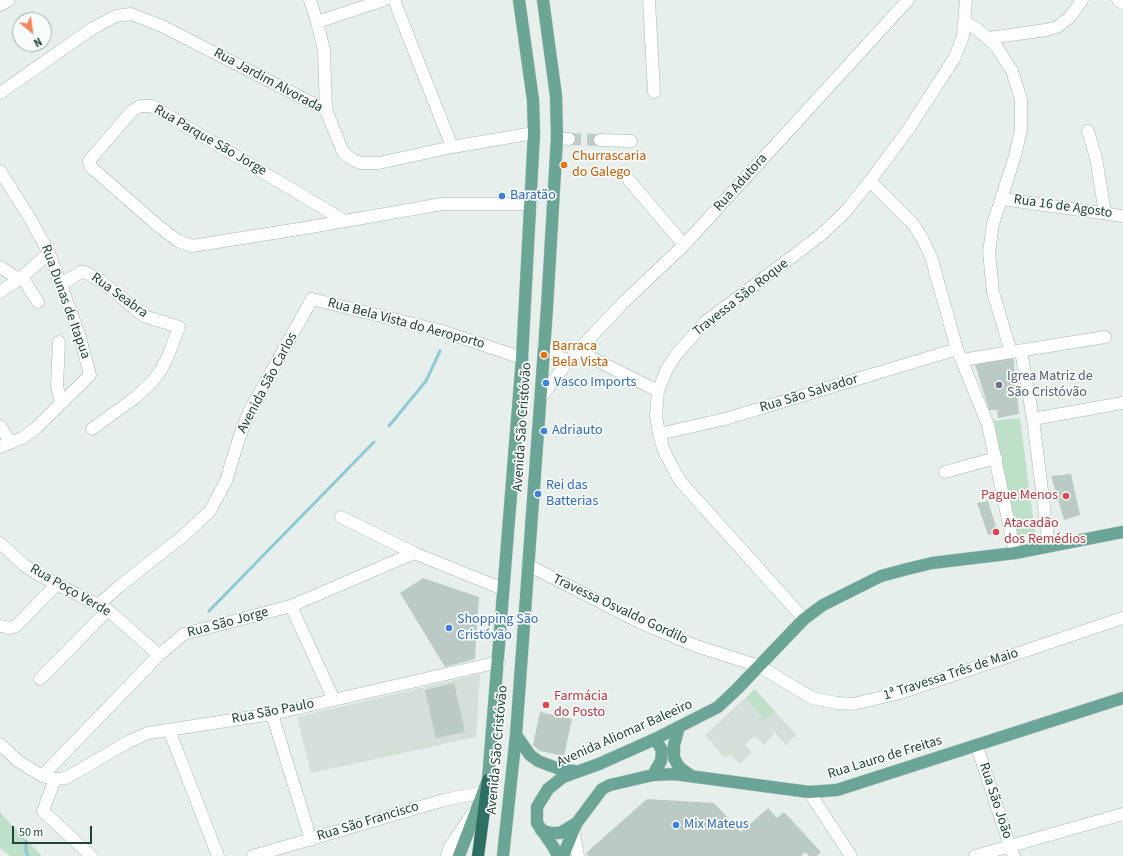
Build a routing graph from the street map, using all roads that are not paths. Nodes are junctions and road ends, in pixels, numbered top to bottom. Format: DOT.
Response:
graph roads {
  1 [pos="9,0"];
  2 [pos="310,0"];
  3 [pos="384,0"];
  4 [pos="394,0"];
  5 [pos="519,0"];
  6 [pos="543,0"];
  7 [pos="649,0"];
  8 [pos="908,0"];
  9 [pos="966,0"];
  10 [pos="1082,0"];
  11 [pos="1118,0"];
  12 [pos="1123,3"];
  13 [pos="0,5"];
  14 [pos="317,22"];
  15 [pos="964,22"];
  16 [pos="989,38"];
  17 [pos="654,92"];
  18 [pos="0,93"];
  19 [pos="326,110"];
  20 [pos="1088,131"];
  21 [pos="534,133"];
  22 [pos="557,138"];
  23 [pos="569,139"];
  24 [pos="600,140"];
  25 [pos="631,141"];
  26 [pos="452,147"];
  27 [pos="0,172"];
  28 [pos="628,179"];
  29 [pos="870,181"];
  30 [pos="1002,199"];
  31 [pos="531,204"];
  32 [pos="1105,213"];
  33 [pos="1123,216"];
  34 [pos="345,221"];
  35 [pos="684,245"];
  36 [pos="49,252"];
  37 [pos="0,267"];
  38 [pos="21,278"];
  39 [pos="62,284"];
  40 [pos="0,292"];
  41 [pos="312,299"];
  42 [pos="38,302"];
  43 [pos="1105,337"];
  44 [pos="59,342"];
  45 [pos="543,345"];
  46 [pos="578,351"];
  47 [pos="1016,351"];
  48 [pos="960,354"];
  49 [pos="522,358"];
  50 [pos="568,361"];
  51 [pos="658,391"];
  52 [pos="540,399"];
  53 [pos="61,403"];
  54 [pos="1123,403"];
  55 [pos="1033,419"];
  56 [pos="0,426"];
  57 [pos="92,429"];
  58 [pos="659,434"];
  59 [pos="6,445"];
  60 [pos="996,458"];
  61 [pos="945,472"];
  62 [pos="341,517"];
  63 [pos="1123,532"];
  64 [pos="0,543"];
  65 [pos="1049,546"];
  66 [pos="1015,553"];
  67 [pos="414,554"];
  68 [pos="528,565"];
  69 [pos="57,584"];
  70 [pos="502,589"];
  71 [pos="291,606"];
  72 [pos="103,607"];
  73 [pos="1123,618"];
  74 [pos="804,619"];
  75 [pos="0,626"];
  76 [pos="159,655"];
  77 [pos="499,662"];
  78 [pos="759,666"];
  79 [pos="40,679"];
  80 [pos="1123,698"];
  81 [pos="334,700"];
  82 [pos="272,714"];
  83 [pos="679,727"];
  84 [pos="169,730"];
  85 [pos="516,735"];
  86 [pos="655,739"];
  87 [pos="0,744"];
  88 [pos="977,746"];
  89 [pos="576,771"];
  90 [pos="653,775"];
  91 [pos="690,775"];
  92 [pos="42,776"];
  93 [pos="55,779"];
  94 [pos="488,780"];
  95 [pos="484,792"];
  96 [pos="809,792"];
  97 [pos="478,804"];
  98 [pos="1123,814"];
  99 [pos="574,826"];
  100 [pos="541,830"];
  101 [pos="311,840"];
  102 [pos="1012,852"];
  103 [pos="91,856"];
  104 [pos="218,856"];
  105 [pos="253,856"];
  106 [pos="447,856"];
  107 [pos="459,856"];
  108 [pos="478,856"];
  109 [pos="503,856"];
  110 [pos="558,856"];
  111 [pos="562,856"];
  112 [pos="578,856"];
  113 [pos="851,856"];
  114 [pos="976,856"];
  1 -- 13 [label="street"];
  2 -- 14 [label="street"];
  3 -- 14 [label="street"];
  4 -- 26 [label="street"];
  5 -- 21 [label="main road, Avenida São Cristóvão"];
  6 -- 22 [label="main road, Avenida São Cristóvão"];
  7 -- 17 [label="street"];
  8 -- 35 [label="street, Rua Adutora"];
  9 -- 15 [label="street, Travessa São Roque"];
  10 -- 16 [label="street"];
  11 -- 12 [label="street"];
  14 -- 19 [label="street"];
  15 -- 16 [label="street"];
  15 -- 29 [label="street, Travessa São Roque"];
  16 -- 30 [label="street"];
  18 -- 19 [label="street, Rua Jardim Alvorada"];
  19 -- 26 [label="street, Rua Jardim Alvorada"];
  20 -- 32 [label="street"];
  21 -- 26 [label="street, Rua Jardim Alvorada"];
  21 -- 31 [label="main road, Avenida São Cristóvão"];
  22 -- 23 [label="street"];
  22 -- 45 [label="main road, Avenida São Cristóvão"];
  24 -- 25 [label="street"];
  27 -- 36 [label="street, Rua Dunas de Itapua"];
  28 -- 35 [label="street"];
  29 -- 48 [label="street"];
  29 -- 51 [label="street, Travessa São Roque"];
  30 -- 32 [label="street, Rua 16 de Agosto"];
  30 -- 47 [label="street"];
  31 -- 34 [label="street, Rua Parque São Jorge"];
  31 -- 49 [label="main road, Avenida São Cristóvão"];
  32 -- 33 [label="street, Rua 16 de Agosto"];
  34 -- 34 [label="street, Rua Parque São Jorge"];
  35 -- 46 [label="street, Rua Adutora"];
  36 -- 38 [label="street"];
  36 -- 39 [label="street, Rua Dunas de Itapua"];
  37 -- 38 [label="street"];
  38 -- 40 [label="street"];
  38 -- 42 [label="street"];
  39 -- 53 [label="street, Rua Dunas de Itapua"];
  39 -- 57 [label="street, Rua Seabra"];
  41 -- 49 [label="street, Rua Bela Vista do Aeroporto"];
  41 -- 72 [label="street, Avenida São Carlos"];
  43 -- 47 [label="street, Rua São Salvador"];
  44 -- 53 [label="street"];
  45 -- 50 [label="street"];
  45 -- 52 [label="main road, Avenida São Cristóvão"];
  46 -- 50 [label="street, Rua Adutora"];
  46 -- 51 [label="street"];
  47 -- 48 [label="street, Rua São Salvador"];
  47 -- 55 [label="street"];
  48 -- 58 [label="street, Rua São Salvador"];
  48 -- 60 [label="street"];
  49 -- 70 [label="main road, Avenida São Cristóvão"];
  50 -- 52 [label="street, Rua Adutora"];
  51 -- 58 [label="street, Travessa São Roque"];
  52 -- 68 [label="main road, Avenida São Cristóvão"];
  53 -- 59 [label="street"];
  54 -- 55 [label="street"];
  55 -- 65 [label="street"];
  56 -- 59 [label="street"];
  58 -- 74 [label="street, Travessa São Roque"];
  60 -- 61 [label="street"];
  60 -- 66 [label="street"];
  62 -- 67 [label="street"];
  63 -- 65 [label="main road, Avenida Aliomar Baleeiro"];
  64 -- 69 [label="street, Rua Poço Verde"];
  65 -- 66 [label="main road, Avenida Aliomar Baleeiro"];
  66 -- 74 [label="main road, Avenida Aliomar Baleeiro"];
  67 -- 70 [label="street"];
  67 -- 71 [label="street, Rua São Jorge"];
  68 -- 78 [label="street, Travessa Osvaldo Gordilo"];
  68 -- 85 [label="main road, Avenida São Cristóvão"];
  69 -- 72 [label="street, Rua Poço Verde"];
  69 -- 75 [label="street"];
  70 -- 77 [label="main road, Avenida São Cristóvão"];
  71 -- 76 [label="street, Rua São Jorge"];
  71 -- 81 [label="street"];
  72 -- 76 [label="street, Rua Poço Verde"];
  72 -- 79 [label="street, Avenida São Carlos"];
  73 -- 78 [label="street, 1ª Travessa Três de Maio"];
  74 -- 78 [label="main road, Avenida Aliomar Baleeiro"];
  76 -- 92 [label="street, Rua São Jorge"];
  77 -- 81 [label="street, Rua São Paulo"];
  77 -- 94 [label="main road, Avenida São Cristóvão"];
  78 -- 83 [label="main road, Avenida Aliomar Baleeiro"];
  80 -- 88 [label="main road, Rua Lauro de Freitas"];
  81 -- 82 [label="street, Rua São Paulo"];
  82 -- 84 [label="street, Rua São Paulo"];
  82 -- 101 [label="street"];
  83 -- 86 [label="main road, Avenida Aliomar Baleeiro"];
  83 -- 91 [label="main road"];
  84 -- 93 [label="street, Rua São Paulo"];
  84 -- 104 [label="street"];
  85 -- 89 [label="main road"];
  85 -- 109 [label="main road, Avenida São Cristóvão"];
  86 -- 89 [label="main road, Avenida Aliomar Baleeiro"];
  86 -- 90 [label="main road"];
  87 -- 92 [label="street"];
  88 -- 96 [label="main road, Rua Lauro de Freitas"];
  88 -- 102 [label="street, Rua São João"];
  89 -- 100 [label="main road, Avenida Aliomar Baleeiro"];
  90 -- 91 [label="main road, Rua Lauro de Freitas"];
  90 -- 99 [label="main road, Rua Lauro de Freitas"];
  91 -- 96 [label="main road, Rua Lauro de Freitas"];
  92 -- 93 [label="street"];
  93 -- 103 [label="street"];
  94 -- 95 [label="main road, Avenida São Cristóvão"];
  94 -- 108 [label="highway"];
  95 -- 97 [label="main road, Avenida São Cristóvão"];
  95 -- 101 [label="street, Rua São Francisco"];
  96 -- 113 [label="street"];
  97 -- 106 [label="street"];
  97 -- 107 [label="main road, Avenida São Cristóvão"];
  98 -- 102 [label="street"];
  99 -- 100 [label="main road"];
  99 -- 111 [label="main road"];
  99 -- 112 [label="street"];
  100 -- 110 [label="main road, Avenida Aliomar Baleeiro"];
  101 -- 105 [label="street, Rua São Francisco"];
  102 -- 114 [label="street"];
}
